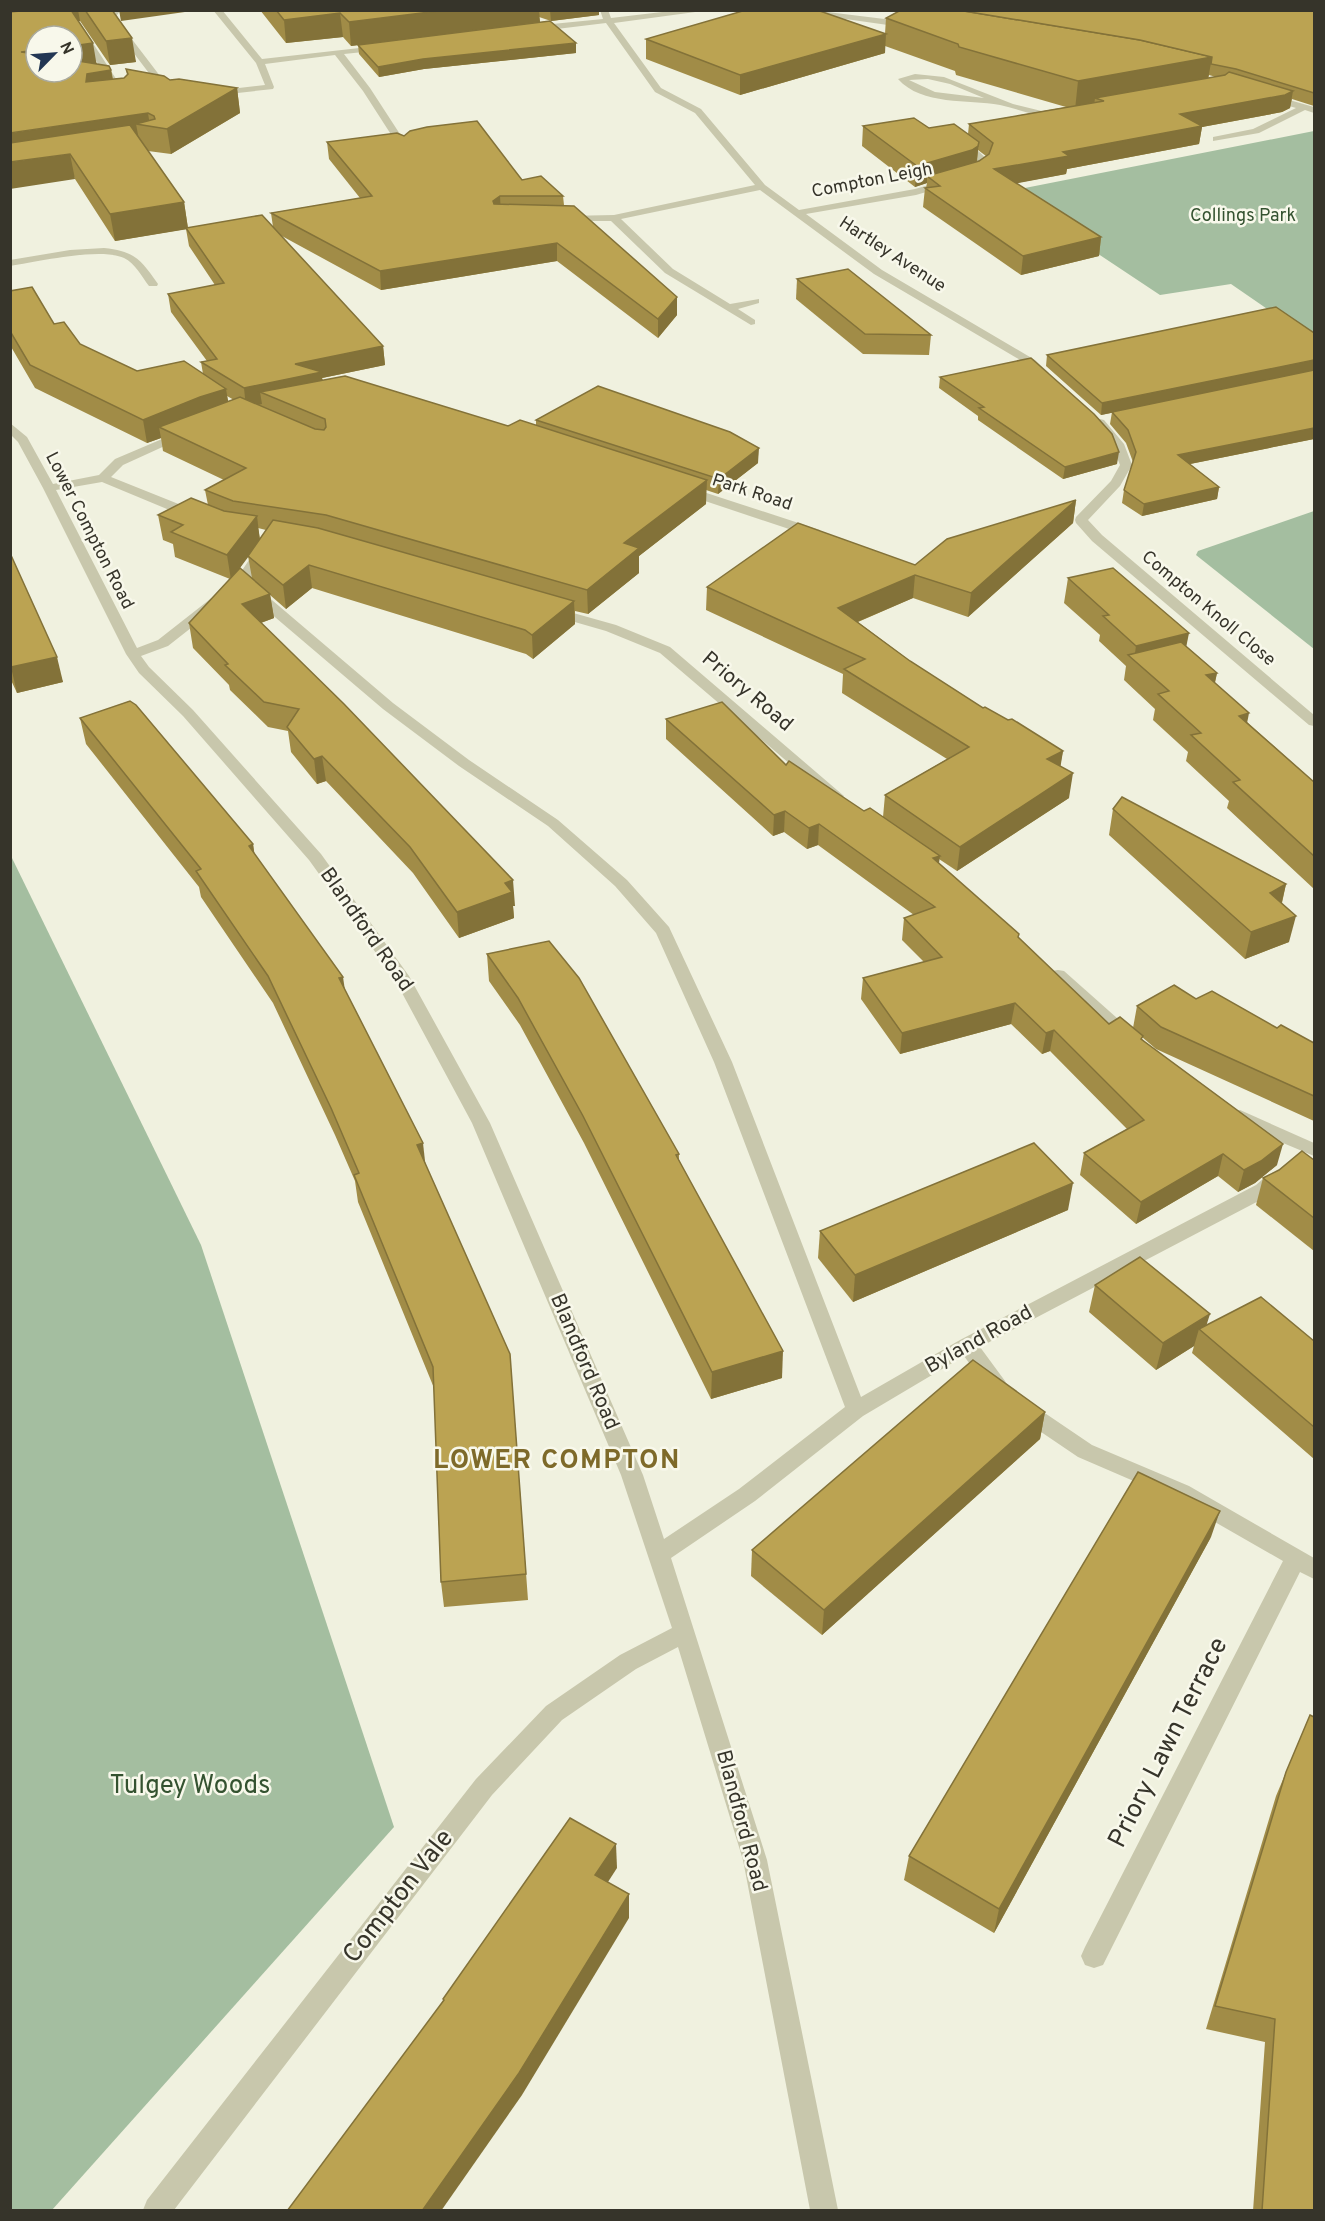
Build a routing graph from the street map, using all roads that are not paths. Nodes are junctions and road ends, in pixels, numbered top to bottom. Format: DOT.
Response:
graph roads {
  1 [pos="117,10"];
  2 [pos="217,10"];
  3 [pos="706,10"];
  4 [pos="786,10"];
  5 [pos="872,10"];
  6 [pos="606,15"];
  7 [pos="864,18"];
  8 [pos="923,27"];
  9 [pos="525,29"];
  10 [pos="84,37"];
  11 [pos="397,45"];
  12 [pos="338,53"];
  13 [pos="260,62"];
  14 [pos="119,89"];
  15 [pos="207,95"];
  16 [pos="1262,95"];
  17 [pos="185,98"];
  18 [pos="1004,103"];
  19 [pos="1304,107"];
  20 [pos="1314,110"];
  21 [pos="1066,116"];
  22 [pos="1216,139"];
  23 [pos="958,142"];
  24 [pos="404,148"];
  25 [pos="762,188"];
  26 [pos="797,213"];
  27 [pos="614,218"];
  28 [pos="557,219"];
  29 [pos="10,263"];
  30 [pos="153,284"];
  31 [pos="755,301"];
  32 [pos="729,308"];
  33 [pos="751,322"];
  34 [pos="1056,384"];
  35 [pos="1099,418"];
  36 [pos="10,426"];
  37 [pos="199,429"];
  38 [pos="103,478"];
  39 [pos="675,487"];
  40 [pos="49,488"];
  41 [pos="212,522"];
  42 [pos="252,534"];
  43 [pos="823,535"];
  44 [pos="242,581"];
  45 [pos="534,606"];
  46 [pos="133,654"];
  47 [pos="1314,722"];
  48 [pos="846,804"];
  49 [pos="1042,962"];
  50 [pos="1143,1050"];
  51 [pos="1231,1110"];
  52 [pos="1313,1150"];
  53 [pos="967,1345"];
  54 [pos="856,1410"];
  55 [pos="658,1554"];
  56 [pos="1305,1564"];
  57 [pos="686,1632"];
  58 [pos="1094,1956"];
  59 [pos="157,2211"];
  60 [pos="824,2211"];
  1 -- 17 [label="street"];
  2 -- 13 [label="street"];
  3 -- 6 [label="street"];
  4 -- 7 [label="street"];
  5 -- 7 [label="street"];
  6 -- 9 [label="street"];
  6 -- 25 [label="street, Hartley Avenue"];
  7 -- 8 [label="street"];
  10 -- 14 [label="street"];
  11 -- 12 [label="street"];
  12 -- 13 [label="street"];
  12 -- 24 [label="street"];
  13 -- 15 [label="street"];
  16 -- 19 [label="street"];
  18 -- 18 [label="street"];
  18 -- 21 [label="street"];
  19 -- 20 [label="street"];
  19 -- 22 [label="street"];
  23 -- 26 [label="street, Compton Leigh"];
  25 -- 26 [label="street, Hartley Avenue"];
  25 -- 27 [label="street"];
  26 -- 34 [label="street, Hartley Avenue"];
  27 -- 28 [label="street"];
  27 -- 32 [label="street"];
  29 -- 30 [label="street"];
  31 -- 32 [label="street"];
  32 -- 33 [label="street"];
  35 -- 47 [label="street, Compton Knoll Close"];
  36 -- 40 [label="street, Lower Compton Road"];
  37 -- 38 [label="street"];
  38 -- 40 [label="street"];
  38 -- 41 [label="street"];
  39 -- 43 [label="street, Park Road"];
  40 -- 46 [label="street, Lower Compton Road"];
  42 -- 44 [label="street"];
  44 -- 46 [label="street"];
  44 -- 54 [label="street"];
  45 -- 48 [label="street, Priory Road"];
  46 -- 55 [label="street, Blandford Road"];
  49 -- 50 [label="street"];
  51 -- 52 [label="street"];
  52 -- 53 [label="street, Byland Road"];
  53 -- 54 [label="street, Byland Road"];
  53 -- 56 [label="street"];
  54 -- 55 [label="street, Byland Road"];
  55 -- 57 [label="street, Blandford Road"];
  56 -- 58 [label="street, Priory Lawn Terrace"];
  57 -- 59 [label="street, Compton Vale"];
  57 -- 60 [label="street, Blandford Road"];
}
